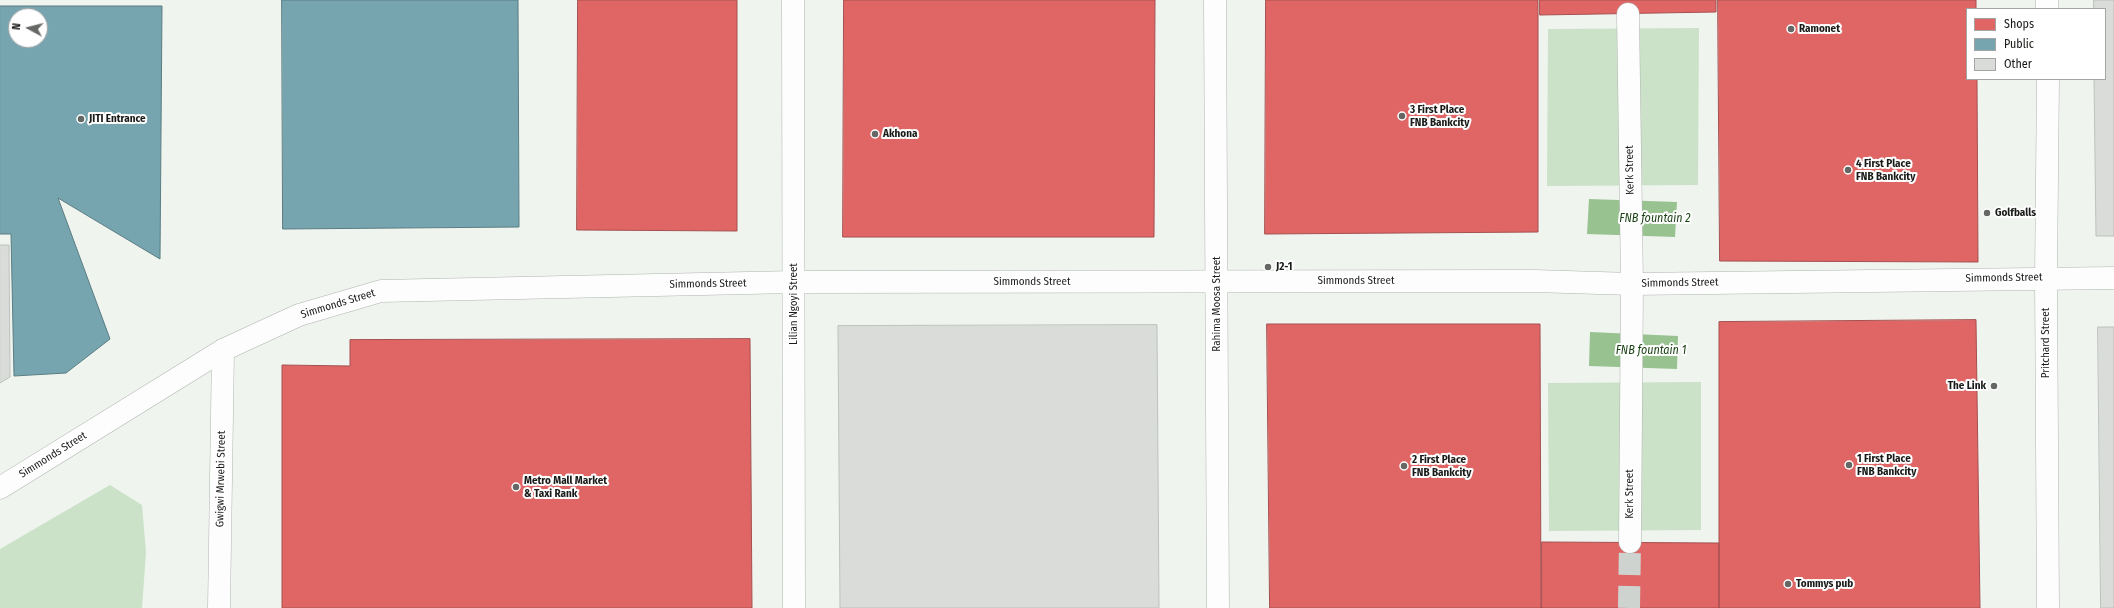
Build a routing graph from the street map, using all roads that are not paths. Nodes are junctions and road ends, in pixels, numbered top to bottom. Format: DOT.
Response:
graph roads {
  1 [pos="793,0"];
  2 [pos="1215,0"];
  3 [pos="1628,14"];
  4 [pos="2048,80"];
  5 [pos="2046,277"];
  6 [pos="2114,278"];
  7 [pos="1216,281"];
  8 [pos="794,282"];
  9 [pos="1632,284"];
  10 [pos="223,350"];
  11 [pos="0,488"];
  12 [pos="1630,542"];
  13 [pos="219,608"];
  14 [pos="794,608"];
  15 [pos="1218,608"];
  16 [pos="2048,608"];
  1 -- 8 [label="street, Lilian Ngoyi Street"];
  2 -- 7 [label="street, Rahima Moosa Street"];
  3 -- 9 [label="street, Kerk Street"];
  4 -- 5 [label="street, Pritchard Street"];
  5 -- 6 [label="street, Simmonds Street"];
  5 -- 9 [label="street, Simmonds Street"];
  5 -- 16 [label="street, Pritchard Street"];
  7 -- 8 [label="street, Simmonds Street"];
  7 -- 9 [label="street, Simmonds Street"];
  7 -- 15 [label="street, Rahima Moosa Street"];
  8 -- 10 [label="street, Simmonds Street"];
  8 -- 14 [label="street, Lilian Ngoyi Street"];
  9 -- 12 [label="street, Kerk Street"];
  10 -- 11 [label="street, Simmonds Street"];
  10 -- 13 [label="street, Gwigwi Mrwebi Street"];
}
